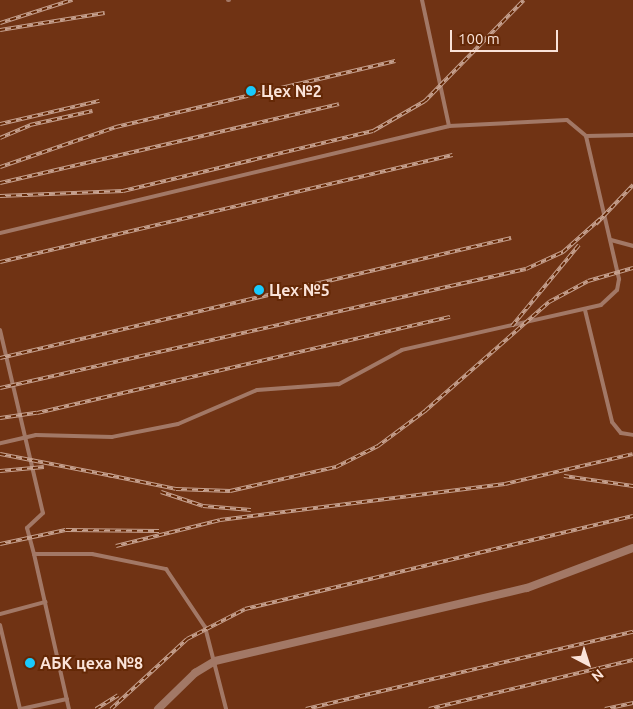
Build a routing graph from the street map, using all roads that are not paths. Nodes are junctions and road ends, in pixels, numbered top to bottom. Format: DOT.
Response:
graph roads {
  1 [pos="422,0"];
  2 [pos="449,126"];
  3 [pos="633,135"];
  4 [pos="586,136"];
  5 [pos="0,233"];
  6 [pos="611,240"];
  7 [pos="633,246"];
  8 [pos="585,310"];
  9 [pos="0,330"];
  10 [pos="633,435"];
  11 [pos="25,437"];
  12 [pos="0,443"];
  13 [pos="633,548"];
  14 [pos="34,554"];
  15 [pos="45,602"];
  16 [pos="0,614"];
  17 [pos="0,625"];
  18 [pos="215,661"];
  19 [pos="67,699"];
  20 [pos="21,709"];
  21 [pos="69,709"];
  22 [pos="158,709"];
  23 [pos="226,709"];
  1 -- 2 [label="lane"];
  2 -- 4 [label="lane"];
  2 -- 5 [label="lane"];
  3 -- 4 [label="lane"];
  4 -- 6 [label="lane"];
  6 -- 7 [label="lane"];
  6 -- 8 [label="lane"];
  8 -- 10 [label="lane"];
  8 -- 11 [label="lane"];
  9 -- 11 [label="lane"];
  11 -- 12 [label="lane"];
  11 -- 14 [label="lane"];
  13 -- 18 [label="street"];
  14 -- 15 [label="lane"];
  14 -- 18 [label="lane"];
  15 -- 16 [label="lane"];
  15 -- 19 [label="lane"];
  17 -- 20 [label="lane"];
  18 -- 22 [label="street"];
  18 -- 23 [label="lane"];
  19 -- 20 [label="lane"];
  19 -- 21 [label="lane"];
}
